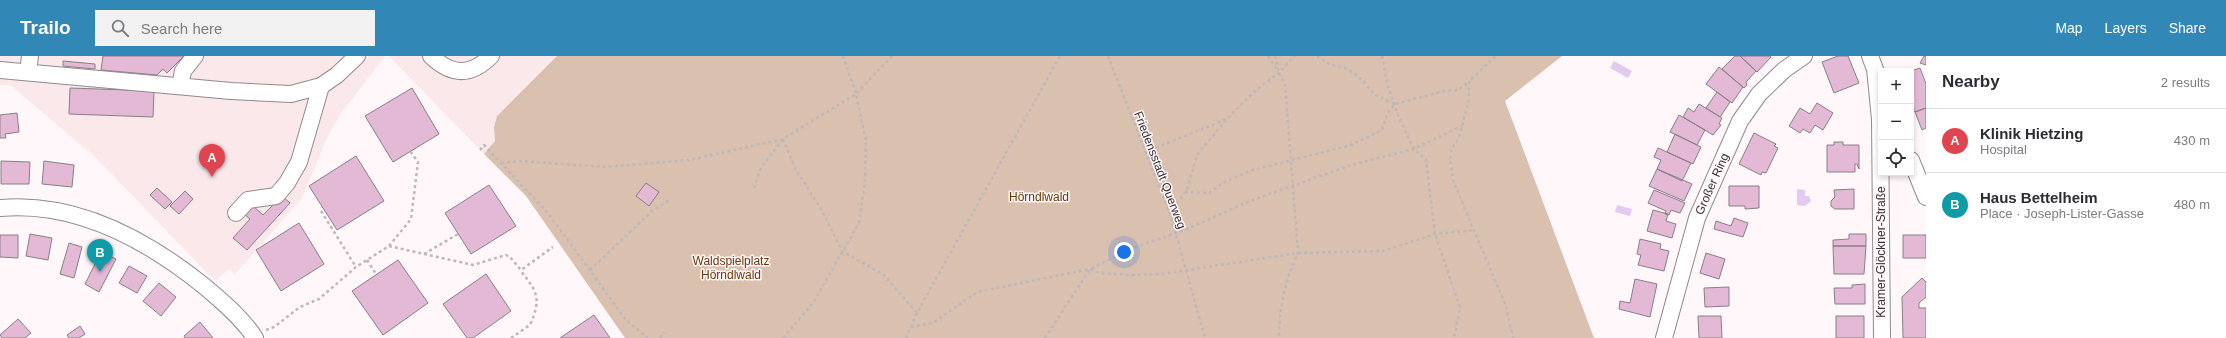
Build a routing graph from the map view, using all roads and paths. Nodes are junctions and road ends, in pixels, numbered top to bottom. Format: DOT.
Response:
graph roads {
  1 [pos="30,56"];
  2 [pos="195,56"];
  3 [pos="357,56"];
  4 [pos="432,56"];
  5 [pos="491,56"];
  6 [pos="843,56"];
  7 [pos="892,56"];
  8 [pos="1060,56"];
  9 [pos="1108,56"];
  10 [pos="1268,56"];
  11 [pos="1275,56"];
  12 [pos="1295,56"];
  13 [pos="1317,56"];
  14 [pos="1382,56"];
  15 [pos="1495,56"];
  16 [pos="1804,56"];
  17 [pos="1872,63"];
  18 [pos="0,70"];
  19 [pos="28,72"];
  20 [pos="1279,73"];
  21 [pos="1878,78"];
  22 [pos="1470,82"];
  23 [pos="180,86"];
  24 [pos="321,86"];
  25 [pos="856,94"];
  26 [pos="1394,104"];
  27 [pos="1228,118"];
  28 [pos="1462,126"];
  29 [pos="783,139"];
  30 [pos="1414,149"];
  31 [pos="480,150"];
  32 [pos="410,151"];
  33 [pos="1145,152"];
  34 [pos="1290,160"];
  35 [pos="501,163"];
  36 [pos="1914,167"];
  37 [pos="1292,186"];
  38 [pos="754,188"];
  39 [pos="1185,192"];
  40 [pos="1926,197"];
  41 [pos="670,200"];
  42 [pos="0,208"];
  43 [pos="321,211"];
  44 [pos="236,213"];
  45 [pos="1170,214"];
  46 [pos="1475,230"];
  47 [pos="458,234"];
  48 [pos="1175,234"];
  49 [pos="1435,234"];
  50 [pos="389,246"];
  51 [pos="553,247"];
  52 [pos="842,251"];
  53 [pos="424,254"];
  54 [pos="1298,254"];
  55 [pos="367,260"];
  56 [pos="356,267"];
  57 [pos="1090,269"];
  58 [pos="521,270"];
  59 [pos="590,270"];
  60 [pos="1186,271"];
  61 [pos="376,274"];
  62 [pos="917,313"];
  63 [pos="911,327"];
  64 [pos="664,332"];
  65 [pos="254,336"];
  66 [pos="511,338"];
  67 [pos="648,338"];
  68 [pos="660,338"];
  69 [pos="783,338"];
  70 [pos="906,338"];
  71 [pos="1046,338"];
  72 [pos="1205,338"];
  73 [pos="1279,338"];
  74 [pos="1454,338"];
  75 [pos="1512,338"];
  76 [pos="1664,338"];
  77 [pos="1882,338"];
  1 -- 19 [label="street"];
  2 -- 23 [label="street"];
  3 -- 24 [label="street"];
  4 -- 5 [label="street"];
  6 -- 25 [label="path"];
  7 -- 25 [label="path"];
  8 -- 62 [label="path"];
  9 -- 33 [label="path, Friedensstadt Querweg"];
  10 -- 20 [label="path"];
  11 -- 20 [label="path"];
  12 -- 20 [label="path"];
  13 -- 26 [label="path"];
  14 -- 26 [label="path"];
  15 -- 22 [label="path"];
  16 -- 76 [label="street, Großer Ring"];
  17 -- 21 [label="street"];
  17 -- 77 [label="street, Kramer-Glöckner-Straße"];
  18 -- 19 [label="street"];
  19 -- 23 [label="street"];
  20 -- 27 [label="path"];
  20 -- 34 [label="path"];
  22 -- 26 [label="path"];
  22 -- 28 [label="path"];
  23 -- 24 [label="street"];
  24 -- 44 [label="street"];
  25 -- 29 [label="path"];
  25 -- 52 [label="path"];
  26 -- 30 [label="path"];
  26 -- 34 [label="path"];
  27 -- 33 [label="path"];
  27 -- 39 [label="path"];
  28 -- 30 [label="path"];
  28 -- 46 [label="path"];
  29 -- 35 [label="path"];
  29 -- 38 [label="path"];
  29 -- 52 [label="path"];
  30 -- 37 [label="path"];
  30 -- 49 [label="path"];
  31 -- 35 [label="path"];
  32 -- 50 [label="path"];
  33 -- 45 [label="path, Friedensstadt Querweg"];
  34 -- 37 [label="path"];
  34 -- 39 [label="path"];
  35 -- 59 [label="path"];
  36 -- 40 [label="street"];
  37 -- 48 [label="path"];
  37 -- 54 [label="path"];
  39 -- 45 [label="path"];
  41 -- 59 [label="path"];
  42 -- 65 [label="street"];
  43 -- 56 [label="path"];
  45 -- 48 [label="path, Friedensstadt Querweg"];
  46 -- 49 [label="path"];
  46 -- 75 [label="path"];
  47 -- 53 [label="path"];
  48 -- 57 [label="path"];
  48 -- 60 [label="path, Friedensstadt Querweg"];
  49 -- 54 [label="path"];
  49 -- 74 [label="path"];
  50 -- 53 [label="path"];
  50 -- 55 [label="path"];
  51 -- 58 [label="path"];
  52 -- 62 [label="path"];
  52 -- 69 [label="path"];
  53 -- 58 [label="path"];
  54 -- 60 [label="path"];
  54 -- 73 [label="path"];
  55 -- 56 [label="path"];
  55 -- 61 [label="path"];
  56 -- 65 [label="path"];
  57 -- 60 [label="path"];
  57 -- 63 [label="path"];
  57 -- 71 [label="path"];
  58 -- 66 [label="path"];
  59 -- 67 [label="path"];
  60 -- 72 [label="path, Friedensstadt Querweg"];
  62 -- 63 [label="path"];
  63 -- 70 [label="path"];
  64 -- 68 [label="path"];
}
